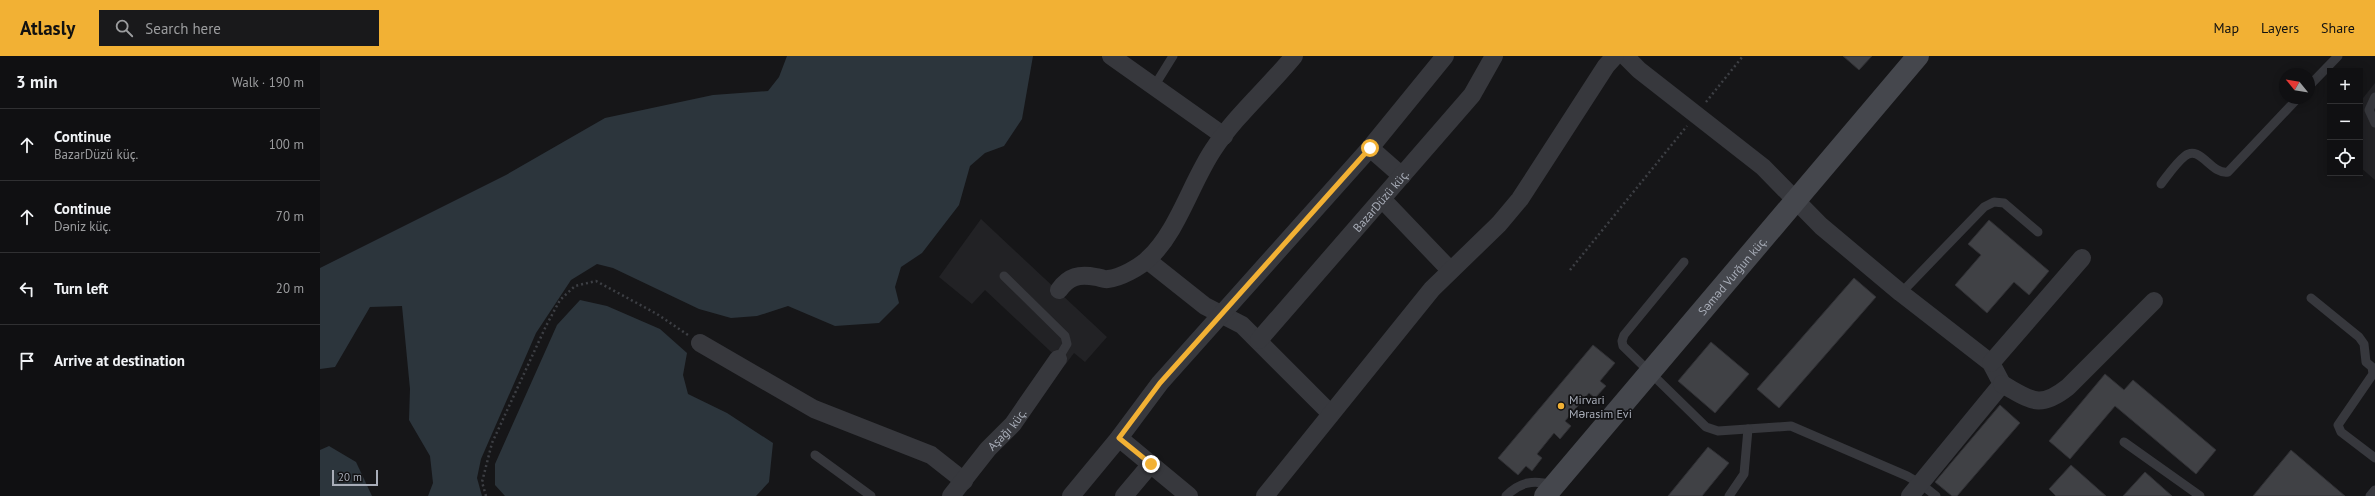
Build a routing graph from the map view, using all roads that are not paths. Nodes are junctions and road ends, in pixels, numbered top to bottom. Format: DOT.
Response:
graph roads {
  1 [pos="1111,56"];
  2 [pos="1173,56"];
  3 [pos="1294,56"];
  4 [pos="1445,56"];
  5 [pos="1494,56"];
  6 [pos="1625,56"];
  7 [pos="1918,56"];
  8 [pos="2338,56"];
  9 [pos="1605,59"];
  10 [pos="2315,80"];
  11 [pos="1155,85"];
  12 [pos="2375,97"];
  13 [pos="2292,104"];
  14 [pos="2375,123"];
  15 [pos="1224,136"];
  16 [pos="1370,148"];
  17 [pos="1402,176"];
  18 [pos="2161,184"];
  19 [pos="1382,199"];
  20 [pos="1796,200"];
  21 [pos="2038,232"];
  22 [pos="2082,258"];
  23 [pos="1147,260"];
  24 [pos="1684,262"];
  25 [pos="1450,270"];
  26 [pos="1004,276"];
  27 [pos="1059,290"];
  28 [pos="1901,293"];
  29 [pos="2311,298"];
  30 [pos="2154,301"];
  31 [pos="1222,314"];
  32 [pos="1259,340"];
  33 [pos="700,343"];
  34 [pos="1058,359"];
  35 [pos="1991,363"];
  36 [pos="1650,373"];
  37 [pos="2002,384"];
  38 [pos="1331,414"];
  39 [pos="1748,429"];
  40 [pos="1119,438"];
  41 [pos="2124,442"];
  42 [pos="815,455"];
  43 [pos="2375,458"];
  44 [pos="1151,464"];
  45 [pos="964,480"];
  46 [pos="1915,490"];
  47 [pos="2375,490"];
  48 [pos="1550,491"];
  49 [pos="871,496"];
  50 [pos="951,496"];
  51 [pos="1070,496"];
  52 [pos="1124,496"];
  53 [pos="1189,496"];
  54 [pos="1265,496"];
  55 [pos="1506,496"];
  56 [pos="1729,496"];
  57 [pos="1936,496"];
  58 [pos="2200,496"];
  59 [pos="2370,496"];
  1 -- 11 [label="street"];
  2 -- 11 [label="lane"];
  3 -- 15 [label="street"];
  4 -- 16 [label="street"];
  5 -- 17 [label="street, BazarDüzü küç."];
  6 -- 20 [label="street"];
  7 -- 20 [label="main road, Səməd Vurğun küç."];
  8 -- 10 [label="lane"];
  9 -- 25 [label="street"];
  11 -- 15 [label="street"];
  12 -- 14 [label="lane"];
  13 -- 18 [label="lane"];
  15 -- 23 [label="street"];
  16 -- 17 [label="street"];
  16 -- 31 [label="street"];
  17 -- 19 [label="street, BazarDüzü küç."];
  19 -- 25 [label="street"];
  19 -- 32 [label="street, BazarDüzü küç."];
  20 -- 28 [label="street"];
  20 -- 36 [label="main road, Səməd Vurğun küç."];
  21 -- 28 [label="lane"];
  22 -- 35 [label="street"];
  23 -- 27 [label="street"];
  23 -- 31 [label="street"];
  24 -- 36 [label="lane"];
  25 -- 38 [label="street"];
  26 -- 34 [label="lane"];
  28 -- 35 [label="street"];
  29 -- 43 [label="lane"];
  30 -- 37 [label="street"];
  31 -- 32 [label="street"];
  31 -- 40 [label="street"];
  32 -- 38 [label="street"];
  33 -- 45 [label="street"];
  34 -- 45 [label="street, Aşağı küç."];
  35 -- 37 [label="street"];
  36 -- 39 [label="lane"];
  36 -- 48 [label="main road, Səməd Vurğun küç."];
  37 -- 46 [label="street"];
  38 -- 54 [label="street"];
  39 -- 46 [label="lane"];
  39 -- 56 [label="lane"];
  40 -- 44 [label="street"];
  40 -- 51 [label="street"];
  41 -- 58 [label="lane"];
  42 -- 49 [label="lane"];
  44 -- 52 [label="street"];
  44 -- 53 [label="street"];
  45 -- 50 [label="street, Aşağı küç."];
  46 -- 57 [label="lane"];
  47 -- 59 [label="lane"];
  48 -- 55 [label="lane"];
}
